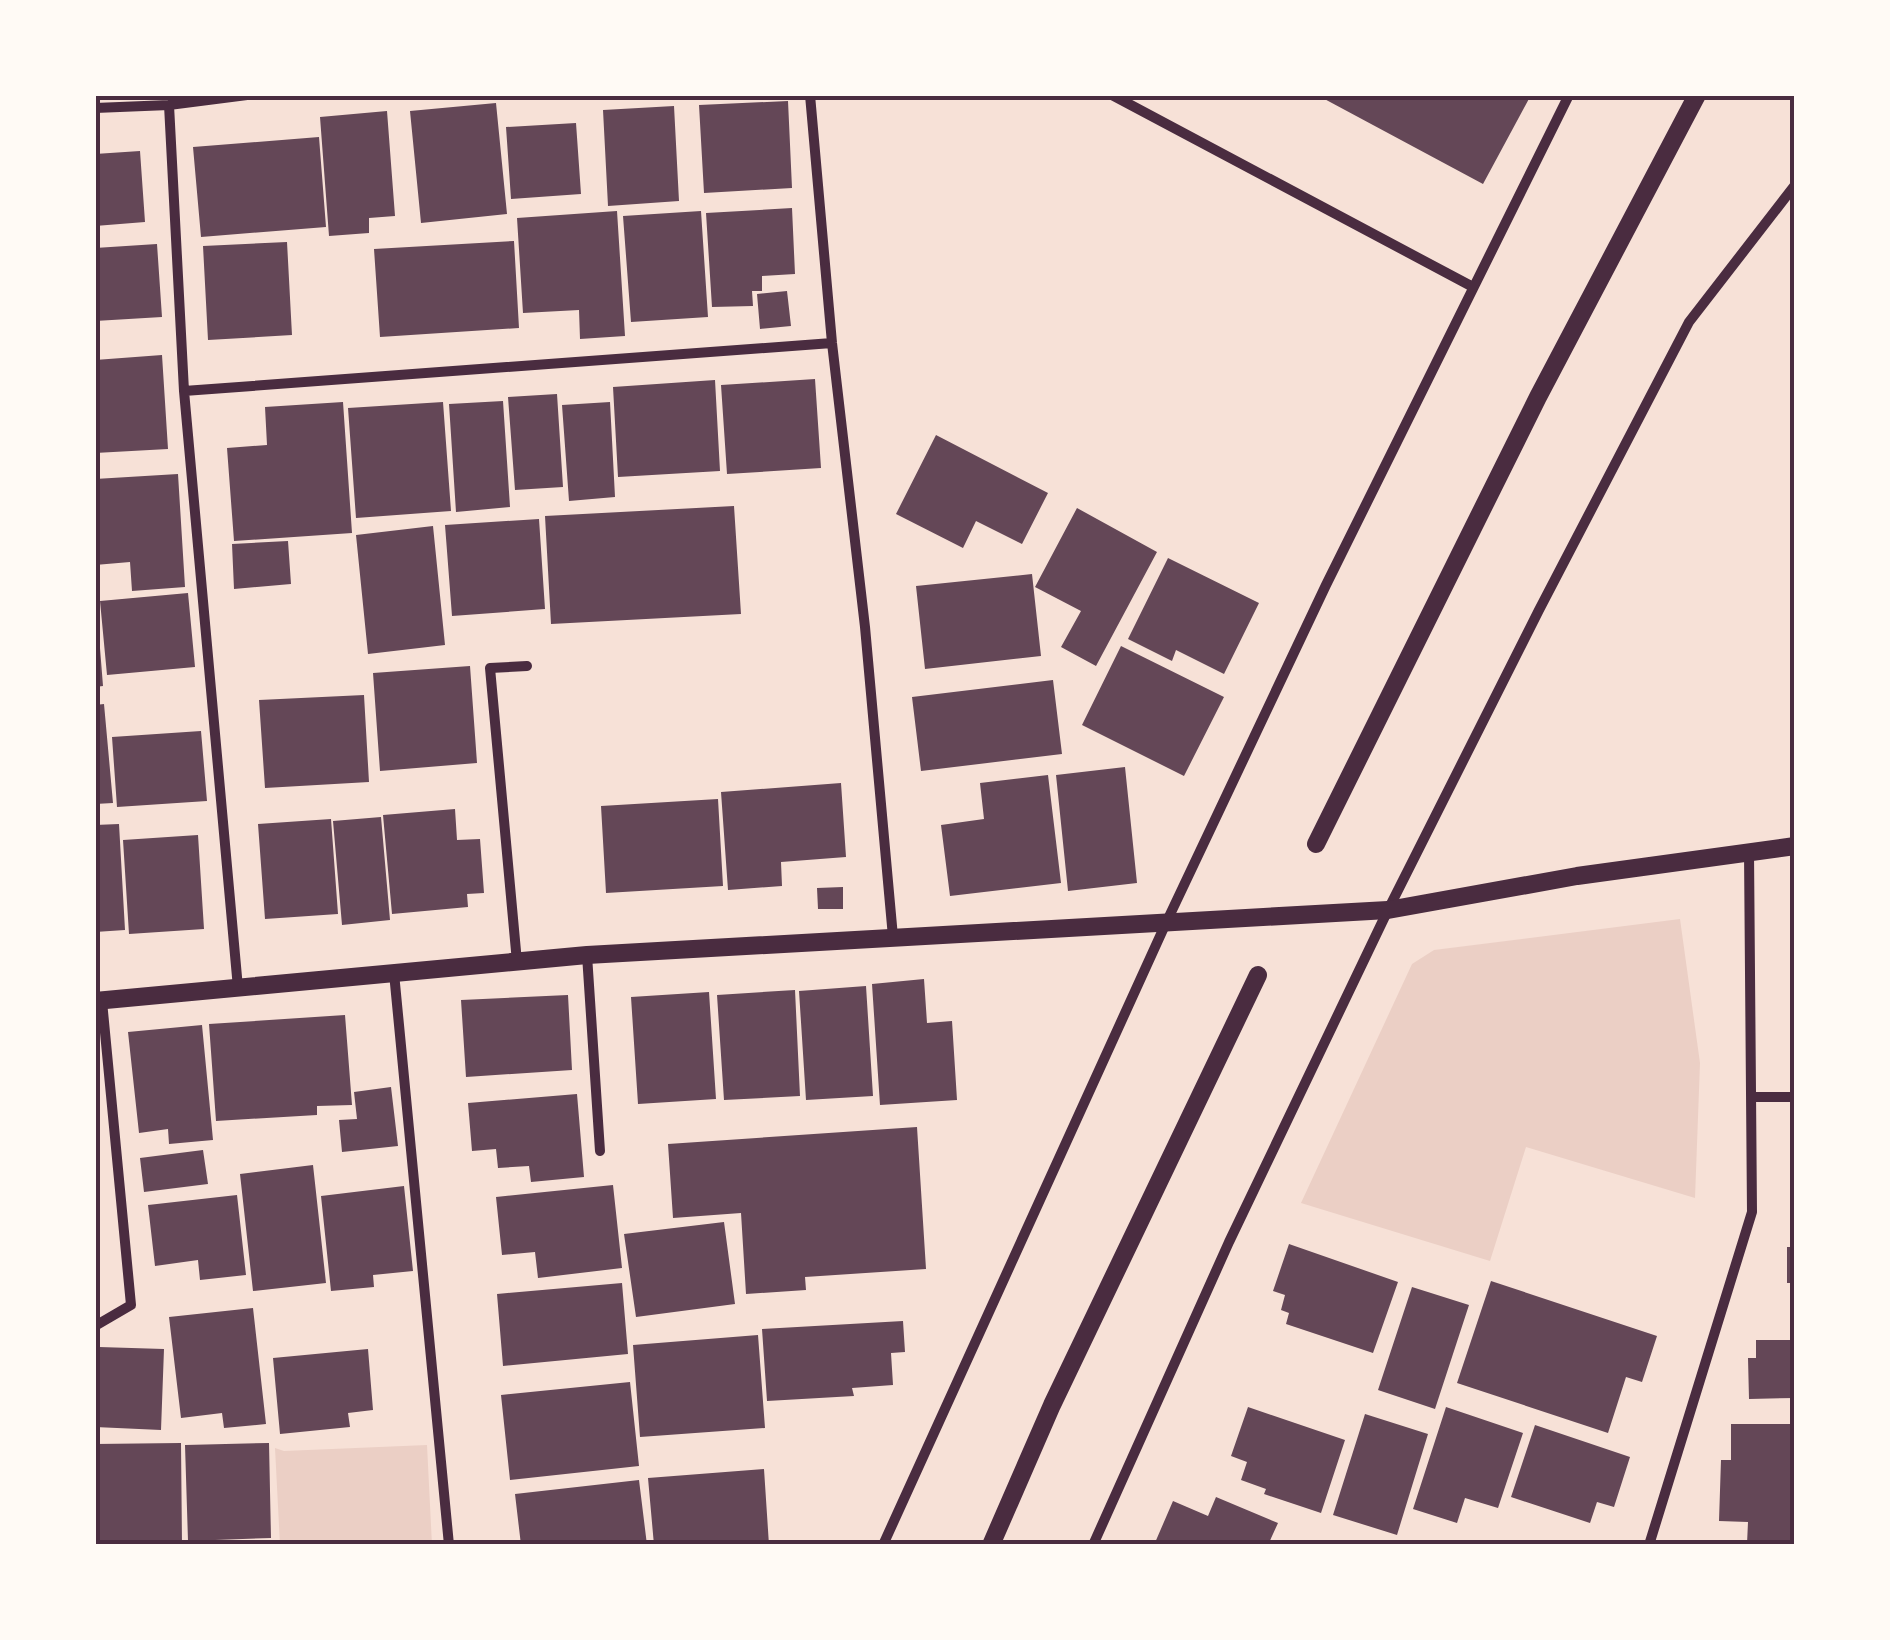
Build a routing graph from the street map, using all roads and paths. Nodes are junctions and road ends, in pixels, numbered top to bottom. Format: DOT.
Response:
graph roads {
  1 [pos="247,95"];
  2 [pos="810,95"];
  3 [pos="1112,95"];
  4 [pos="1569,95"];
  5 [pos="1697,95"];
  6 [pos="170,105"];
  7 [pos="95,108"];
  8 [pos="1795,185"];
  9 [pos="1473,287"];
  10 [pos="832,343"];
  11 [pos="184,391"];
  12 [pos="527,666"];
  13 [pos="1316,844"];
  14 [pos="1795,846"];
  15 [pos="1749,852"];
  16 [pos="1388,910"];
  17 [pos="1166,923"];
  18 [pos="892,938"];
  19 [pos="587,954"];
  20 [pos="517,962"];
  21 [pos="394,973"];
  22 [pos="1258,975"];
  23 [pos="238,989"];
  24 [pos="98,1001"];
  25 [pos="1795,1096"];
  26 [pos="1751,1097"];
  27 [pos="600,1151"];
  28 [pos="95,1326"];
  29 [pos="449,1545"];
  30 [pos="883,1545"];
  31 [pos="991,1545"];
  32 [pos="1093,1545"];
  33 [pos="1649,1545"];
  1 -- 6 [label="street"];
  2 -- 10 [label="street"];
  3 -- 9 [label="street"];
  4 -- 9 [label="street"];
  5 -- 13 [label="street"];
  6 -- 7 [label="street"];
  6 -- 11 [label="street"];
  8 -- 16 [label="street"];
  9 -- 17 [label="street"];
  10 -- 11 [label="street"];
  10 -- 18 [label="street"];
  11 -- 23 [label="street"];
  12 -- 20 [label="street"];
  14 -- 15 [label="street"];
  15 -- 16 [label="street"];
  15 -- 26 [label="street"];
  16 -- 17 [label="street"];
  16 -- 32 [label="street"];
  17 -- 18 [label="street"];
  17 -- 30 [label="street"];
  18 -- 19 [label="street"];
  19 -- 20 [label="street"];
  19 -- 27 [label="street"];
  20 -- 21 [label="street"];
  21 -- 23 [label="street"];
  21 -- 29 [label="street"];
  22 -- 31 [label="street"];
  23 -- 24 [label="street"];
  24 -- 28 [label="street"];
  25 -- 26 [label="street"];
  26 -- 33 [label="street"];
}
